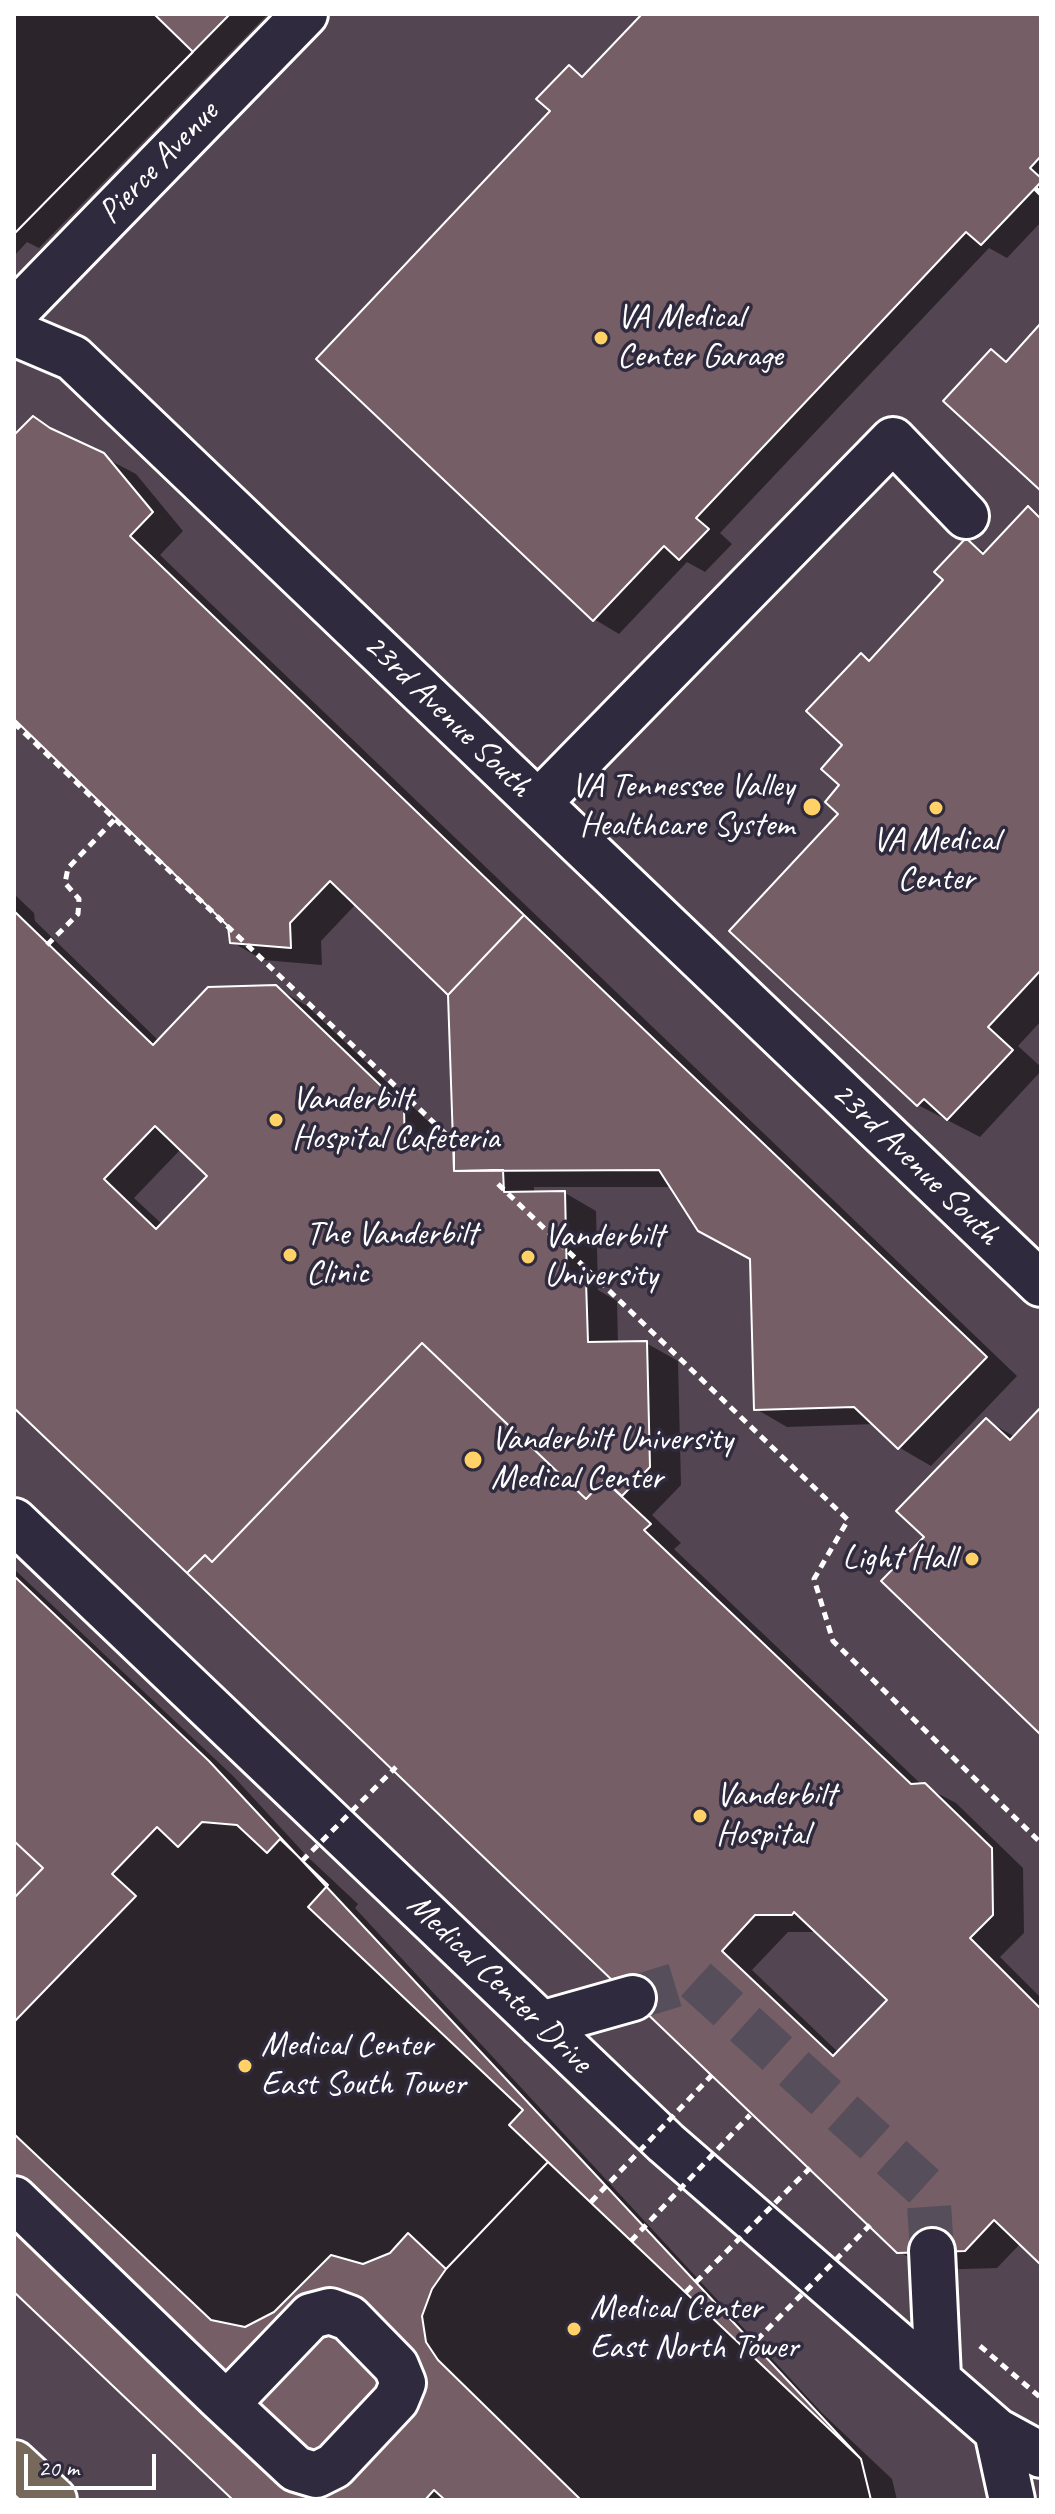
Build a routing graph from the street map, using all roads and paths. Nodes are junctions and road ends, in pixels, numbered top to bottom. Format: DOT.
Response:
graph roads {
  1 [pos="305,14"];
  2 [pos="1035,188"];
  3 [pos="1041,194"];
  4 [pos="14,313"];
  5 [pos="14,333"];
  6 [pos="966,516"];
  7 [pos="14,723"];
  8 [pos="538,803"];
  9 [pos="115,819"];
  10 [pos="47,945"];
  11 [pos="451,1139"];
  12 [pos="498,1184"];
  13 [pos="1041,1284"];
  14 [pos="14,1521"];
  15 [pos="396,1767"];
  16 [pos="1041,1843"];
  17 [pos="302,1861"];
  18 [pos="633,1998"];
  19 [pos="541,2024"];
  20 [pos="712,2075"];
  21 [pos="750,2115"];
  22 [pos="810,2168"];
  23 [pos="14,2199"];
  24 [pos="591,2202"];
  25 [pos="870,2225"];
  26 [pos="631,2241"];
  27 [pos="932,2251"];
  28 [pos="686,2292"];
  29 [pos="977,2344"];
  30 [pos="747,2350"];
  31 [pos="938,2377"];
  32 [pos="220,2398"];
  33 [pos="1041,2398"];
  34 [pos="997,2431"];
  35 [pos="1041,2455"];
  36 [pos="14,2463"];
  37 [pos="54,2500"];
  38 [pos="1012,2500"];
  1 -- 4 [label="street, Pierce Avenue"];
  2 -- 3 [label="path"];
  5 -- 8 [label="street, 23rd Avenue South"];
  6 -- 8 [label="street"];
  7 -- 9 [label="path"];
  8 -- 13 [label="street, 23rd Avenue South"];
  9 -- 10 [label="path"];
  9 -- 11 [label="path"];
  12 -- 16 [label="path"];
  14 -- 19 [label="street, Medical Center Drive"];
  15 -- 17 [label="path, bridge"];
  18 -- 19 [label="street"];
  19 -- 31 [label="street, Medical Center Drive"];
  20 -- 24 [label="path, bridge"];
  21 -- 26 [label="path, bridge"];
  22 -- 28 [label="path, bridge"];
  23 -- 32 [label="street"];
  25 -- 30 [label="path, bridge"];
  27 -- 31 [label="street"];
  29 -- 33 [label="path"];
  31 -- 34 [label="street, Medical Center Drive"];
  34 -- 35 [label="street, Medical Center Drive"];
  34 -- 38 [label="street"];
  36 -- 37 [label="main road"];
}
